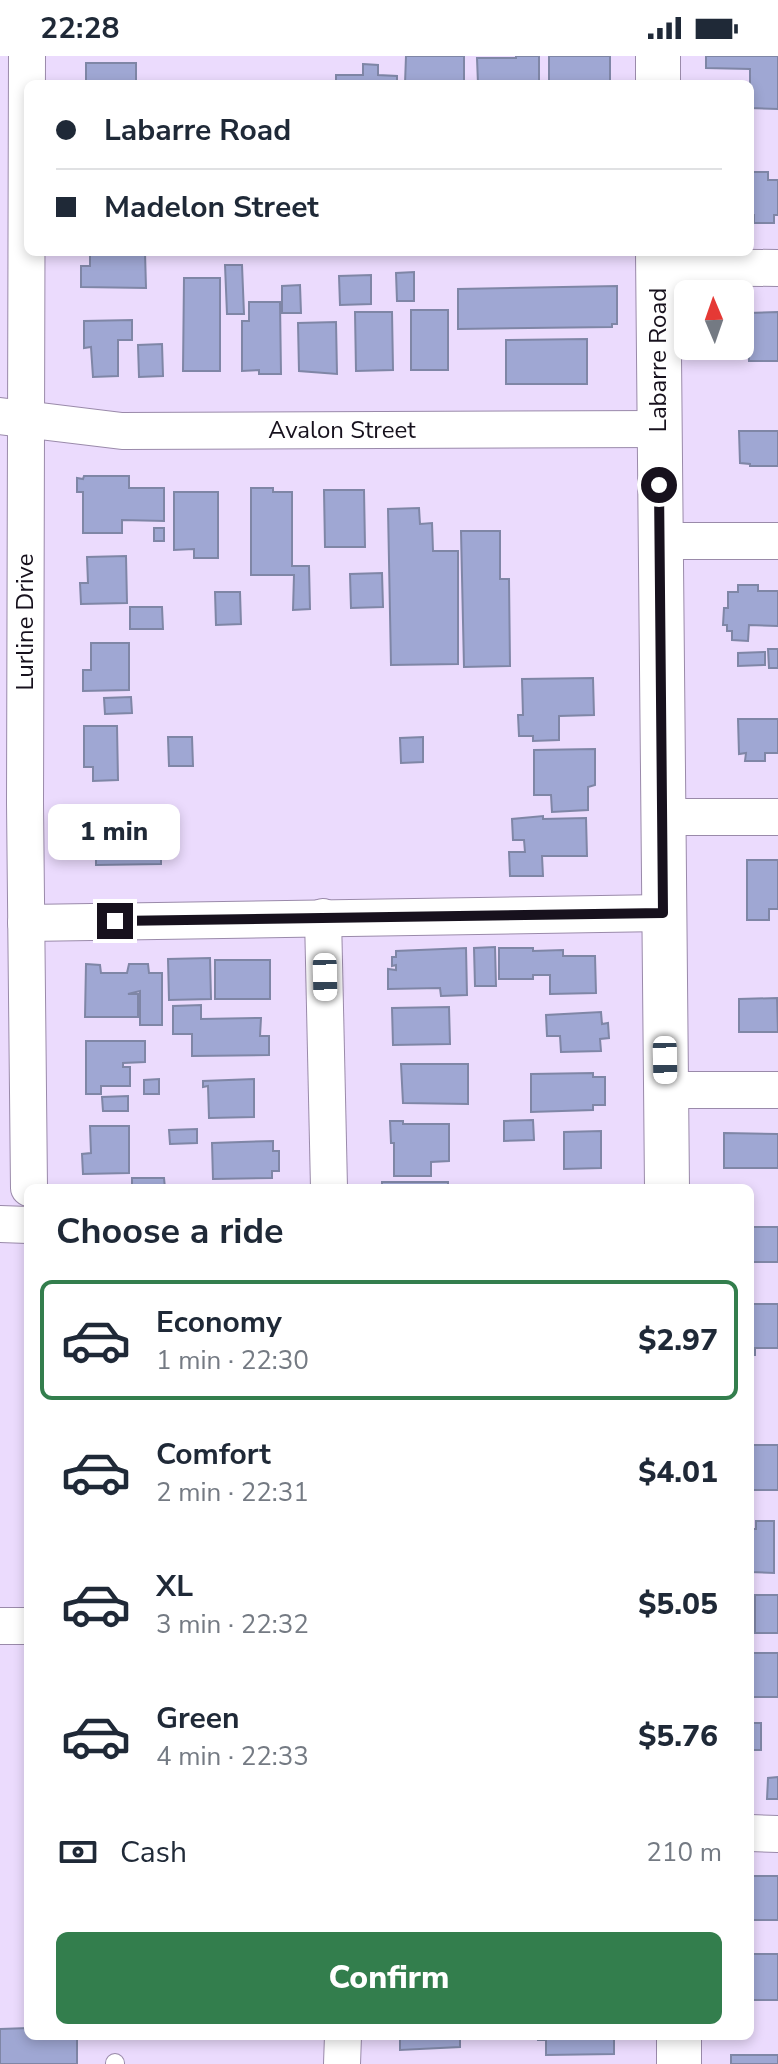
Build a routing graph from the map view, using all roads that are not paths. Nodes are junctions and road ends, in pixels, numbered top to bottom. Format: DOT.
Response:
graph roads {
  1 [pos="27,56"];
  2 [pos="658,56"];
  3 [pos="26,80"];
  4 [pos="658,80"];
  5 [pos="24,134"];
  6 [pos="658,260"];
  7 [pos="778,268"];
  8 [pos="13,418"];
  9 [pos="659,429"];
  10 [pos="660,541"];
  11 [pos="778,541"];
  12 [pos="663,817"];
  13 [pos="778,817"];
  14 [pos="663,913"];
  15 [pos="323,917"];
  16 [pos="26,923"];
  17 [pos="665,1090"];
  18 [pos="778,1090"];
  19 [pos="29,1184"];
  20 [pos="329,1184"];
  21 [pos="667,1184"];
  22 [pos="0,1224"];
  23 [pos="24,1225"];
  24 [pos="0,1626"];
  25 [pos="24,1626"];
  26 [pos="754,1833"];
  27 [pos="778,1834"];
  28 [pos="343,2040"];
  29 [pos="679,2040"];
  30 [pos="342,2064"];
  31 [pos="679,2064"];
  1 -- 3 [label="street, Lurline Drive"];
  2 -- 4 [label="street"];
  5 -- 8 [label="street, Lurline Drive"];
  6 -- 7 [label="street"];
  6 -- 9 [label="street, Labarre Road"];
  8 -- 9 [label="street, Avalon Street"];
  8 -- 16 [label="street, Lurline Drive"];
  9 -- 10 [label="street, Labarre Road"];
  10 -- 11 [label="street"];
  10 -- 12 [label="street, Labarre Road"];
  12 -- 13 [label="street"];
  12 -- 14 [label="street, Labarre Road"];
  14 -- 15 [label="street"];
  14 -- 17 [label="street, Labarre Road"];
  15 -- 16 [label="street"];
  15 -- 20 [label="street"];
  16 -- 19 [label="street, Lurline Drive"];
  17 -- 18 [label="street"];
  17 -- 21 [label="street, Labarre Road"];
  22 -- 23 [label="street"];
  24 -- 25 [label="street"];
  26 -- 27 [label="street"];
  28 -- 30 [label="street"];
  29 -- 31 [label="street"];
}
